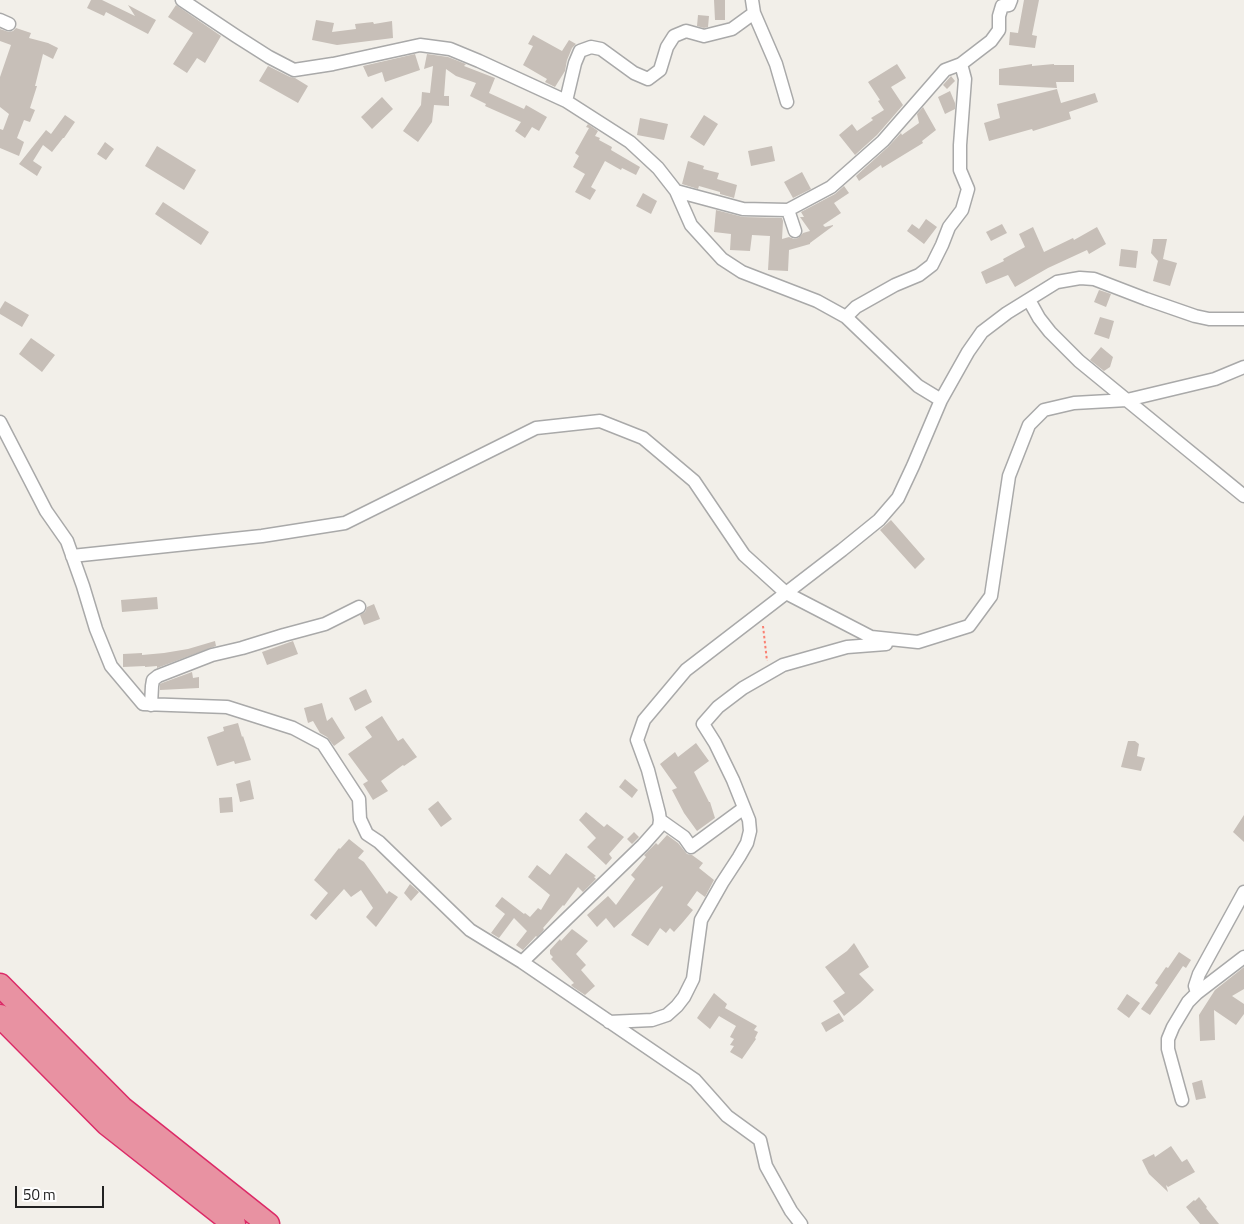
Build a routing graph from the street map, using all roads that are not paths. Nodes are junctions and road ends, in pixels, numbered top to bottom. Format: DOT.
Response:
graph roads {
  1 [pos="182,0"];
  2 [pos="206,0"];
  3 [pos="1011,0"];
  4 [pos="753,6"];
  5 [pos="200,12"];
  6 [pos="961,64"];
  7 [pos="566,101"];
  8 [pos="787,102"];
  9 [pos="676,191"];
  10 [pos="788,210"];
  11 [pos="795,230"];
  12 [pos="1029,300"];
  13 [pos="846,317"];
  14 [pos="1244,319"];
  15 [pos="1244,367"];
  16 [pos="941,400"];
  17 [pos="1127,400"];
  18 [pos="0,422"];
  19 [pos="1244,496"];
  20 [pos="72,556"];
  21 [pos="786,593"];
  22 [pos="359,608"];
  23 [pos="918,642"];
  24 [pos="151,705"];
  25 [pos="744,808"];
  26 [pos="660,820"];
  27 [pos="1244,892"];
  28 [pos="1244,957"];
  29 [pos="522,962"];
  30 [pos="0,985"];
  31 [pos="1196,994"];
  32 [pos="0,1016"];
  33 [pos="609,1022"];
  34 [pos="1182,1100"];
  35 [pos="234,1224"];
  36 [pos="268,1224"];
  37 [pos="801,1224"];
  1 -- 5 [label="street"];
  2 -- 5 [label="street"];
  3 -- 6 [label="street"];
  4 -- 7 [label="street"];
  4 -- 8 [label="street"];
  5 -- 7 [label="street"];
  6 -- 10 [label="street"];
  6 -- 13 [label="street"];
  7 -- 9 [label="street"];
  9 -- 10 [label="street"];
  9 -- 13 [label="street"];
  10 -- 11 [label="street"];
  12 -- 14 [label="street"];
  12 -- 16 [label="street"];
  12 -- 17 [label="street"];
  13 -- 16 [label="street"];
  15 -- 17 [label="street"];
  16 -- 21 [label="street"];
  17 -- 19 [label="street"];
  17 -- 23 [label="street"];
  18 -- 20 [label="street"];
  20 -- 21 [label="street"];
  20 -- 24 [label="street"];
  21 -- 23 [label="street"];
  21 -- 26 [label="street"];
  22 -- 24 [label="street"];
  23 -- 25 [label="street"];
  24 -- 29 [label="street"];
  25 -- 26 [label="street"];
  25 -- 33 [label="street"];
  26 -- 29 [label="street"];
  27 -- 31 [label="street"];
  28 -- 31 [label="street"];
  29 -- 33 [label="street"];
  30 -- 36 [label="highway"];
  31 -- 34 [label="street"];
  32 -- 35 [label="highway"];
  33 -- 37 [label="street"];
}
